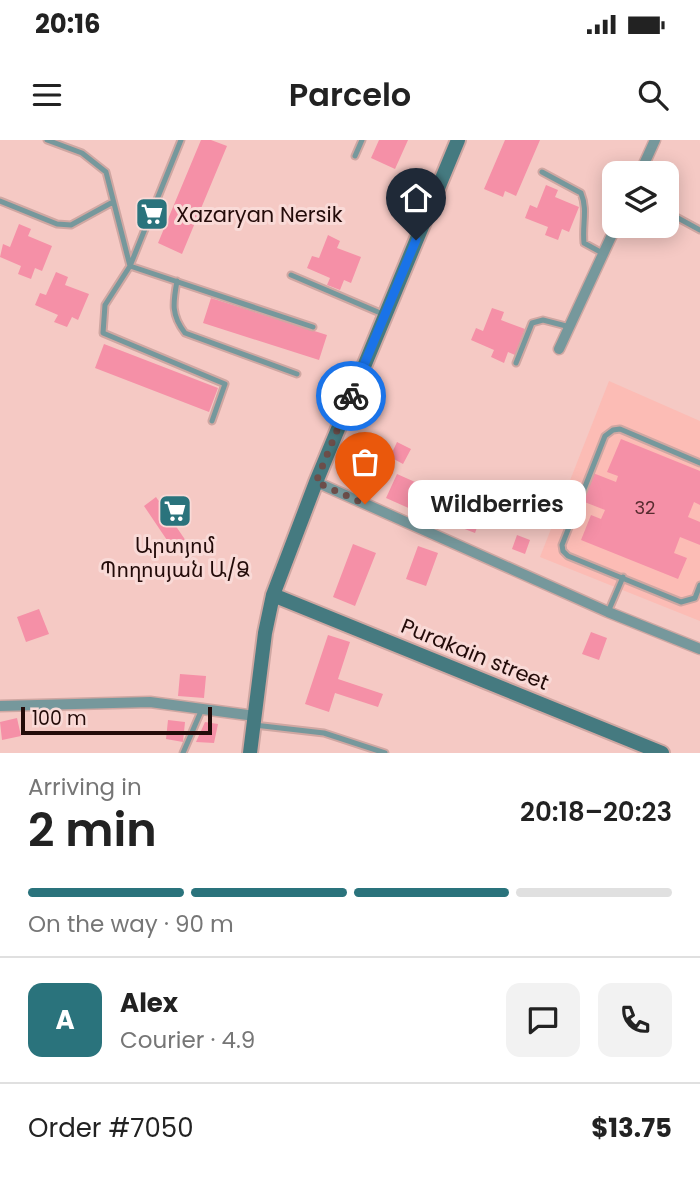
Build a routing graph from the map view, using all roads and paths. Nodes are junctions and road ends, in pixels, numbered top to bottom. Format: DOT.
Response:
graph roads {
  1 [pos="47,140"];
  2 [pos="181,140"];
  3 [pos="362,140"];
  4 [pos="458,140"];
  5 [pos="655,140"];
  6 [pos="355,156"];
  7 [pos="645,161"];
  8 [pos="542,172"];
  9 [pos="0,201"];
  10 [pos="113,202"];
  11 [pos="679,219"];
  12 [pos="700,230"];
  13 [pos="611,238"];
  14 [pos="604,254"];
  15 [pos="130,266"];
  16 [pos="291,275"];
  17 [pos="177,281"];
  18 [pos="385,314"];
  19 [pos="313,327"];
  20 [pos="570,327"];
  21 [pos="559,349"];
  22 [pos="516,363"];
  23 [pos="297,374"];
  24 [pos="212,421"];
  25 [pos="700,463"];
  26 [pos="316,482"];
  27 [pos="623,577"];
  28 [pos="700,585"];
  29 [pos="274,595"];
  30 [pos="608,612"];
  31 [pos="700,649"];
  32 [pos="0,706"];
  33 [pos="202,709"];
  34 [pos="254,720"];
  35 [pos="183,753"];
  36 [pos="250,753"];
  37 [pos="385,753"];
  38 [pos="662,753"];
  1 -- 10 [label="lane"];
  2 -- 15 [label="lane"];
  3 -- 6 [label="lane"];
  4 -- 18 [label="main road"];
  5 -- 7 [label="street"];
  8 -- 14 [label="lane"];
  9 -- 10 [label="lane"];
  10 -- 15 [label="lane"];
  11 -- 12 [label="lane"];
  13 -- 14 [label="street"];
  14 -- 20 [label="street"];
  15 -- 17 [label="lane"];
  15 -- 24 [label="lane"];
  16 -- 18 [label="lane"];
  17 -- 19 [label="lane"];
  17 -- 23 [label="lane"];
  18 -- 26 [label="main road"];
  20 -- 21 [label="street"];
  20 -- 22 [label="lane"];
  25 -- 27 [label="lane"];
  26 -- 29 [label="main road"];
  26 -- 30 [label="street"];
  27 -- 28 [label="lane"];
  27 -- 30 [label="lane"];
  29 -- 34 [label="main road"];
  29 -- 38 [label="main road, Purakain street"];
  30 -- 31 [label="street"];
  32 -- 33 [label="street"];
  33 -- 34 [label="street"];
  33 -- 35 [label="lane"];
  34 -- 36 [label="main road"];
  34 -- 37 [label="lane"];
}
